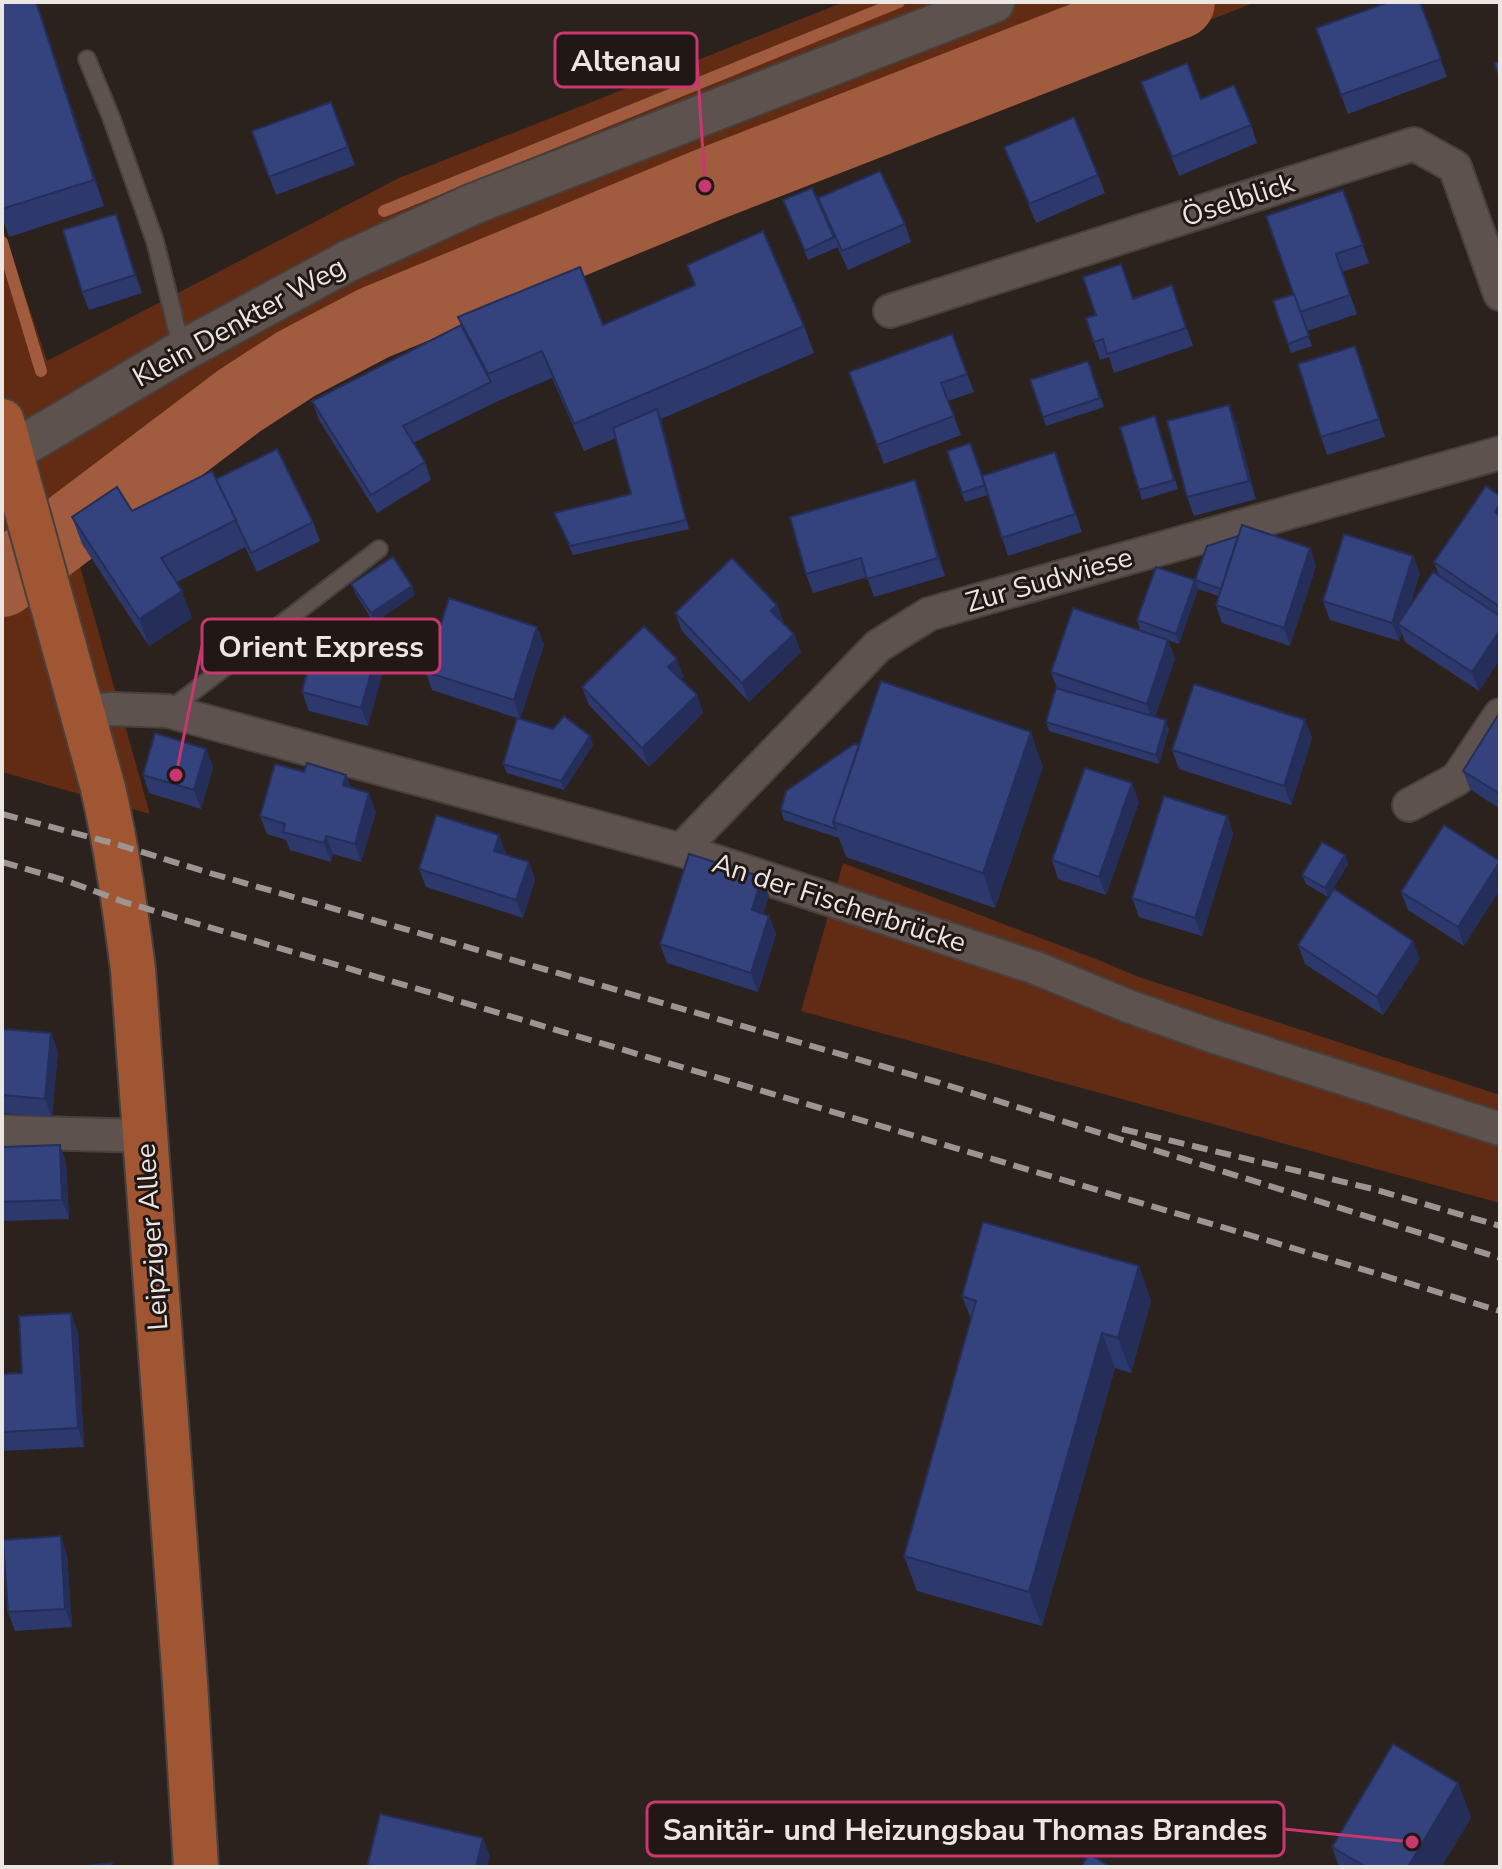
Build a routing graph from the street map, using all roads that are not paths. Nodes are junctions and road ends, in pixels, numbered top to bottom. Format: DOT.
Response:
graph roads {
  1 [pos="994,2"];
  2 [pos="87,59"];
  3 [pos="1500,294"];
  4 [pos="890,311"];
  5 [pos="182,351"];
  6 [pos="7,437"];
  7 [pos="1500,453"];
  8 [pos="379,549"];
  9 [pos="168,711"];
  10 [pos="83,712"];
  11 [pos="1500,715"];
  12 [pos="1409,805"];
  13 [pos="681,850"];
  14 [pos="1500,1129"];
  15 [pos="2,1132"];
  16 [pos="145,1136"];
  17 [pos="196,1867"];
  1 -- 5 [label="street, Klein Denkter Weg"];
  2 -- 5 [label="lane"];
  3 -- 4 [label="street, Öselblick"];
  5 -- 6 [label="street, Klein Denkter Weg"];
  6 -- 10 [label="main road, Leipziger Allee"];
  7 -- 13 [label="street, Zur Sudwiese"];
  8 -- 9 [label="lane"];
  9 -- 10 [label="street, An der Fischerbrücke"];
  9 -- 13 [label="street, An der Fischerbrücke"];
  10 -- 16 [label="main road, Leipziger Allee"];
  11 -- 12 [label="street"];
  13 -- 14 [label="street, An der Fischerbrücke"];
  15 -- 16 [label="street"];
  16 -- 17 [label="main road, Leipziger Allee"];
}
